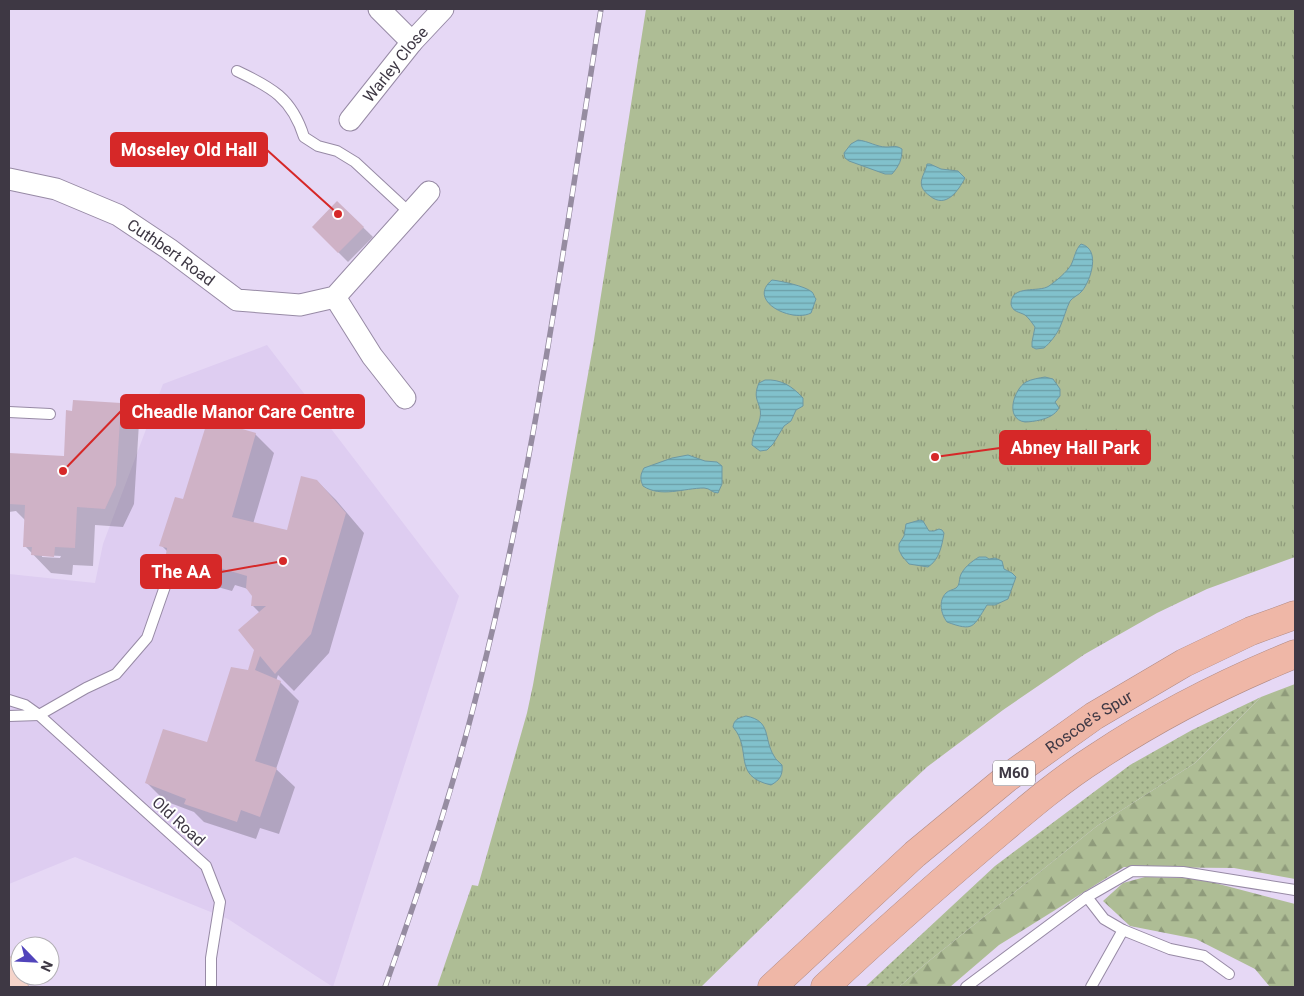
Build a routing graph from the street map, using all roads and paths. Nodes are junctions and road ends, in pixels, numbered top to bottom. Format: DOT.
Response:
graph roads {
  1 [pos="379,9"];
  2 [pos="443,9"];
  3 [pos="412,42"];
  4 [pos="237,71"];
  5 [pos="350,120"];
  6 [pos="9,179"];
  7 [pos="429,192"];
  8 [pos="410,213"];
  9 [pos="335,297"];
  10 [pos="405,398"];
  11 [pos="9,412"];
  12 [pos="50,414"];
  13 [pos="170,572"];
  14 [pos="1295,615"];
  15 [pos="1295,654"];
  16 [pos="9,700"];
  17 [pos="40,715"];
  18 [pos="9,716"];
  19 [pos="1295,890"];
  20 [pos="1087,897"];
  21 [pos="1123,930"];
  22 [pos="9,970"];
  23 [pos="1229,974"];
  24 [pos="14,987"];
  25 [pos="211,987"];
  26 [pos="772,987"];
  27 [pos="825,987"];
  28 [pos="966,987"];
  29 [pos="1091,987"];
  1 -- 3 [label="street"];
  2 -- 3 [label="street, Warley Close"];
  3 -- 5 [label="street, Warley Close"];
  4 -- 8 [label="lane"];
  6 -- 9 [label="street, Cuthbert Road"];
  7 -- 8 [label="street"];
  8 -- 9 [label="street"];
  9 -- 10 [label="street"];
  11 -- 12 [label="lane"];
  13 -- 17 [label="lane"];
  14 -- 26 [label="highway, Roscoe's Spur / M60"];
  15 -- 27 [label="highway, Roscoe's Spur / M60"];
  16 -- 17 [label="lane, Old Road"];
  17 -- 18 [label="lane"];
  17 -- 25 [label="lane, Old Road"];
  19 -- 20 [label="lane"];
  20 -- 21 [label="lane"];
  20 -- 28 [label="lane"];
  21 -- 23 [label="lane"];
  21 -- 29 [label="lane"];
  22 -- 24 [label="main road"];
}
